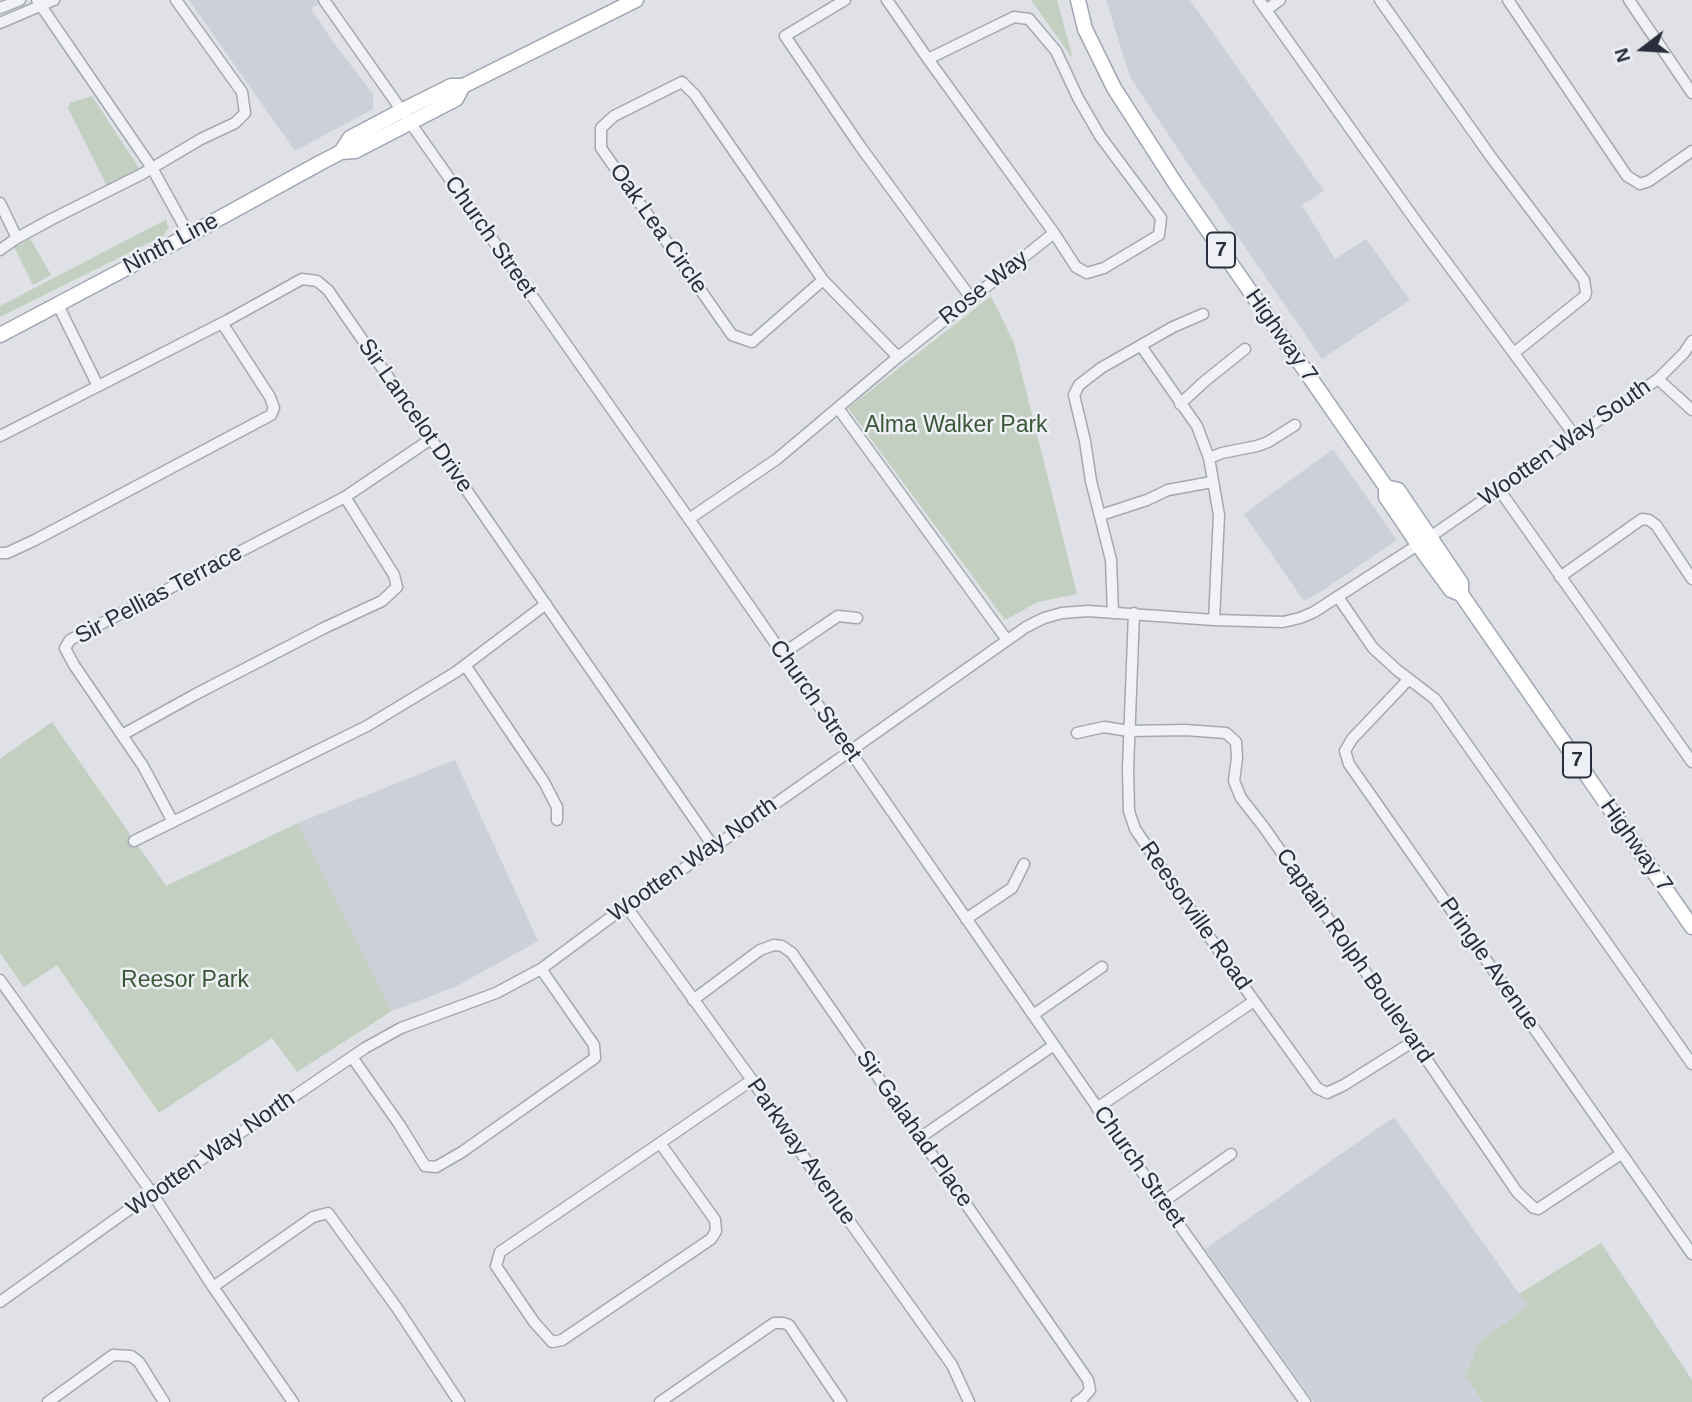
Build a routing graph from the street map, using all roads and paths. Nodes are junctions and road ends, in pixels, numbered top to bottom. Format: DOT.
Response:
graph roads {
  1 [pos="20,0"];
  2 [pos="54,0"];
  3 [pos="176,0"];
  4 [pos="636,0"];
  5 [pos="845,0"];
  6 [pos="887,0"];
  7 [pos="1077,0"];
  8 [pos="1280,0"];
  9 [pos="1380,0"];
  10 [pos="1508,0"];
  11 [pos="1629,0"];
  12 [pos="340,1"];
  13 [pos="40,3"];
  14 [pos="327,4"];
  15 [pos="1263,5"];
  16 [pos="0,8"];
  17 [pos="0,23"];
  18 [pos="928,59"];
  19 [pos="1692,93"];
  20 [pos="405,117"];
  21 [pos="1692,152"];
  22 [pos="152,168"];
  23 [pos="0,203"];
  24 [pos="1054,233"];
  25 [pos="190,234"];
  26 [pos="17,238"];
  27 [pos="0,250"];
  28 [pos="823,280"];
  29 [pos="971,298"];
  30 [pos="58,305"];
  31 [pos="1203,314"];
  32 [pos="222,323"];
  33 [pos="0,335"];
  34 [pos="1692,341"];
  35 [pos="1141,346"];
  36 [pos="1245,349"];
  37 [pos="1514,353"];
  38 [pos="898,357"];
  39 [pos="1658,379"];
  40 [pos="98,386"];
  41 [pos="1181,404"];
  42 [pos="838,408"];
  43 [pos="1692,410"];
  44 [pos="1295,425"];
  45 [pos="0,436"];
  46 [pos="1575,436"];
  47 [pos="431,439"];
  48 [pos="1209,458"];
  49 [pos="1212,482"];
  50 [pos="1498,488"];
  51 [pos="345,497"];
  52 [pos="1101,515"];
  53 [pos="689,519"];
  54 [pos="1425,540"];
  55 [pos="0,553"];
  56 [pos="1560,577"];
  57 [pos="1692,579"];
  58 [pos="1338,597"];
  59 [pos="546,604"];
  60 [pos="1114,612"];
  61 [pos="1134,613"];
  62 [pos="857,618"];
  63 [pos="1214,620"];
  64 [pos="1007,640"];
  65 [pos="782,654"];
  66 [pos="465,665"];
  67 [pos="1409,679"];
  68 [pos="1129,731"];
  69 [pos="1077,733"];
  70 [pos="122,735"];
  71 [pos="849,751"];
  72 [pos="1692,762"];
  73 [pos="556,820"];
  74 [pos="173,822"];
  75 [pos="134,841"];
  76 [pos="713,846"];
  77 [pos="1024,864"];
  78 [pos="626,906"];
  79 [pos="966,919"];
  80 [pos="1692,927"];
  81 [pos="1102,967"];
  82 [pos="541,969"];
  83 [pos="0,980"];
  84 [pos="693,1000"];
  85 [pos="1254,1001"];
  86 [pos="1032,1015"];
  87 [pos="1415,1041"];
  88 [pos="1054,1045"];
  89 [pos="352,1057"];
  90 [pos="1692,1065"];
  91 [pos="752,1080"];
  92 [pos="1097,1108"];
  93 [pos="921,1137"];
  94 [pos="660,1143"];
  95 [pos="1231,1154"];
  96 [pos="1621,1154"];
  97 [pos="152,1193"];
  98 [pos="1163,1202"];
  99 [pos="1692,1254"];
  100 [pos="213,1287"];
  101 [pos="0,1302"];
  102 [pos="48,1402"];
  103 [pos="164,1402"];
  104 [pos="293,1402"];
  105 [pos="459,1402"];
  106 [pos="660,1402"];
  107 [pos="841,1402"];
  108 [pos="969,1402"];
  109 [pos="1077,1402"];
  110 [pos="1305,1402"];
  1 -- 16 [label="street"];
  2 -- 13 [label="street"];
  3 -- 22 [label="street"];
  4 -- 20 [label="main road, Ninth Line"];
  5 -- 29 [label="street"];
  6 -- 18 [label="street"];
  7 -- 54 [label="main road, Highway 7 / 7"];
  8 -- 15 [label="street"];
  9 -- 37 [label="street"];
  10 -- 21 [label="street"];
  11 -- 19 [label="street"];
  12 -- 14 [label="street"];
  13 -- 17 [label="street"];
  13 -- 22 [label="street"];
  14 -- 20 [label="street, Church Street"];
  15 -- 37 [label="street"];
  18 -- 24 [label="street"];
  18 -- 24 [label="street"];
  20 -- 25 [label="main road, Ninth Line"];
  20 -- 53 [label="street, Church Street"];
  22 -- 25 [label="street"];
  22 -- 26 [label="street"];
  23 -- 26 [label="street"];
  24 -- 29 [label="street, Rose Way"];
  25 -- 30 [label="main road, Ninth Line"];
  26 -- 27 [label="street"];
  28 -- 28 [label="street, Oak Lea Circle"];
  28 -- 38 [label="street, Oak Lea Circle"];
  29 -- 38 [label="street, Rose Way"];
  30 -- 33 [label="main road, Ninth Line"];
  30 -- 40 [label="street"];
  31 -- 35 [label="street"];
  32 -- 40 [label="street, Sir Lancelot Drive"];
  32 -- 47 [label="street, Sir Lancelot Drive"];
  32 -- 55 [label="street"];
  34 -- 39 [label="street, Wootten Way South"];
  35 -- 41 [label="street"];
  35 -- 52 [label="street"];
  36 -- 41 [label="street"];
  37 -- 46 [label="street"];
  38 -- 42 [label="street, Rose Way"];
  39 -- 43 [label="street"];
  39 -- 46 [label="street, Wootten Way South"];
  40 -- 45 [label="street, Sir Lancelot Drive"];
  41 -- 48 [label="street"];
  42 -- 53 [label="street, Rose Way"];
  42 -- 64 [label="street"];
  44 -- 48 [label="street"];
  46 -- 50 [label="street, Wootten Way South"];
  47 -- 51 [label="street, Sir Pellias Terrace"];
  47 -- 59 [label="street, Sir Lancelot Drive"];
  48 -- 49 [label="street"];
  49 -- 52 [label="street"];
  49 -- 63 [label="street"];
  50 -- 54 [label="street, Wootten Way South"];
  50 -- 56 [label="street"];
  51 -- 70 [label="street"];
  51 -- 70 [label="street, Sir Pellias Terrace"];
  52 -- 60 [label="street"];
  53 -- 65 [label="street, Church Street"];
  54 -- 58 [label="street, Wootten Way North"];
  54 -- 80 [label="main road, Highway 7 / 7"];
  56 -- 57 [label="street"];
  56 -- 72 [label="street"];
  58 -- 63 [label="street, Wootten Way North"];
  58 -- 67 [label="street"];
  59 -- 66 [label="street"];
  59 -- 76 [label="street, Sir Lancelot Drive"];
  60 -- 61 [label="street, Wootten Way North"];
  60 -- 64 [label="street, Wootten Way North"];
  61 -- 63 [label="street, Wootten Way North"];
  61 -- 68 [label="street, Reesorville Road"];
  62 -- 65 [label="street"];
  64 -- 71 [label="street, Wootten Way North"];
  65 -- 71 [label="street, Church Street"];
  66 -- 73 [label="street"];
  66 -- 74 [label="street"];
  67 -- 90 [label="street"];
  67 -- 96 [label="street, Pringle Avenue"];
  68 -- 69 [label="street, Captain Rolph Boulevard"];
  68 -- 85 [label="street, Reesorville Road"];
  68 -- 87 [label="street, Captain Rolph Boulevard"];
  70 -- 74 [label="street, Sir Pellias Terrace"];
  71 -- 76 [label="street, Wootten Way North"];
  71 -- 79 [label="street, Church Street"];
  74 -- 75 [label="street"];
  76 -- 78 [label="street, Wootten Way North"];
  77 -- 79 [label="street"];
  78 -- 82 [label="street, Wootten Way North"];
  78 -- 84 [label="street, Parkway Avenue"];
  79 -- 86 [label="street, Church Street"];
  81 -- 86 [label="street"];
  82 -- 89 [label="street, Wootten Way North"];
  82 -- 89 [label="street"];
  83 -- 97 [label="street"];
  84 -- 91 [label="street, Parkway Avenue"];
  84 -- 93 [label="street, Sir Galahad Place"];
  85 -- 87 [label="street, Reesorville Road"];
  85 -- 92 [label="street"];
  86 -- 88 [label="street, Church Street"];
  87 -- 96 [label="street, Captain Rolph Boulevard"];
  88 -- 92 [label="street, Church Street"];
  88 -- 93 [label="street"];
  89 -- 97 [label="street, Wootten Way North"];
  91 -- 94 [label="street"];
  91 -- 108 [label="street, Parkway Avenue"];
  92 -- 98 [label="street, Church Street"];
  93 -- 109 [label="street, Sir Galahad Place"];
  94 -- 94 [label="street"];
  95 -- 98 [label="street"];
  96 -- 99 [label="street, Pringle Avenue"];
  97 -- 100 [label="street"];
  97 -- 101 [label="street, Wootten Way North"];
  98 -- 110 [label="street, Church Street"];
  100 -- 104 [label="street"];
  100 -- 105 [label="street"];
  102 -- 103 [label="street"];
  106 -- 107 [label="street"];
}
